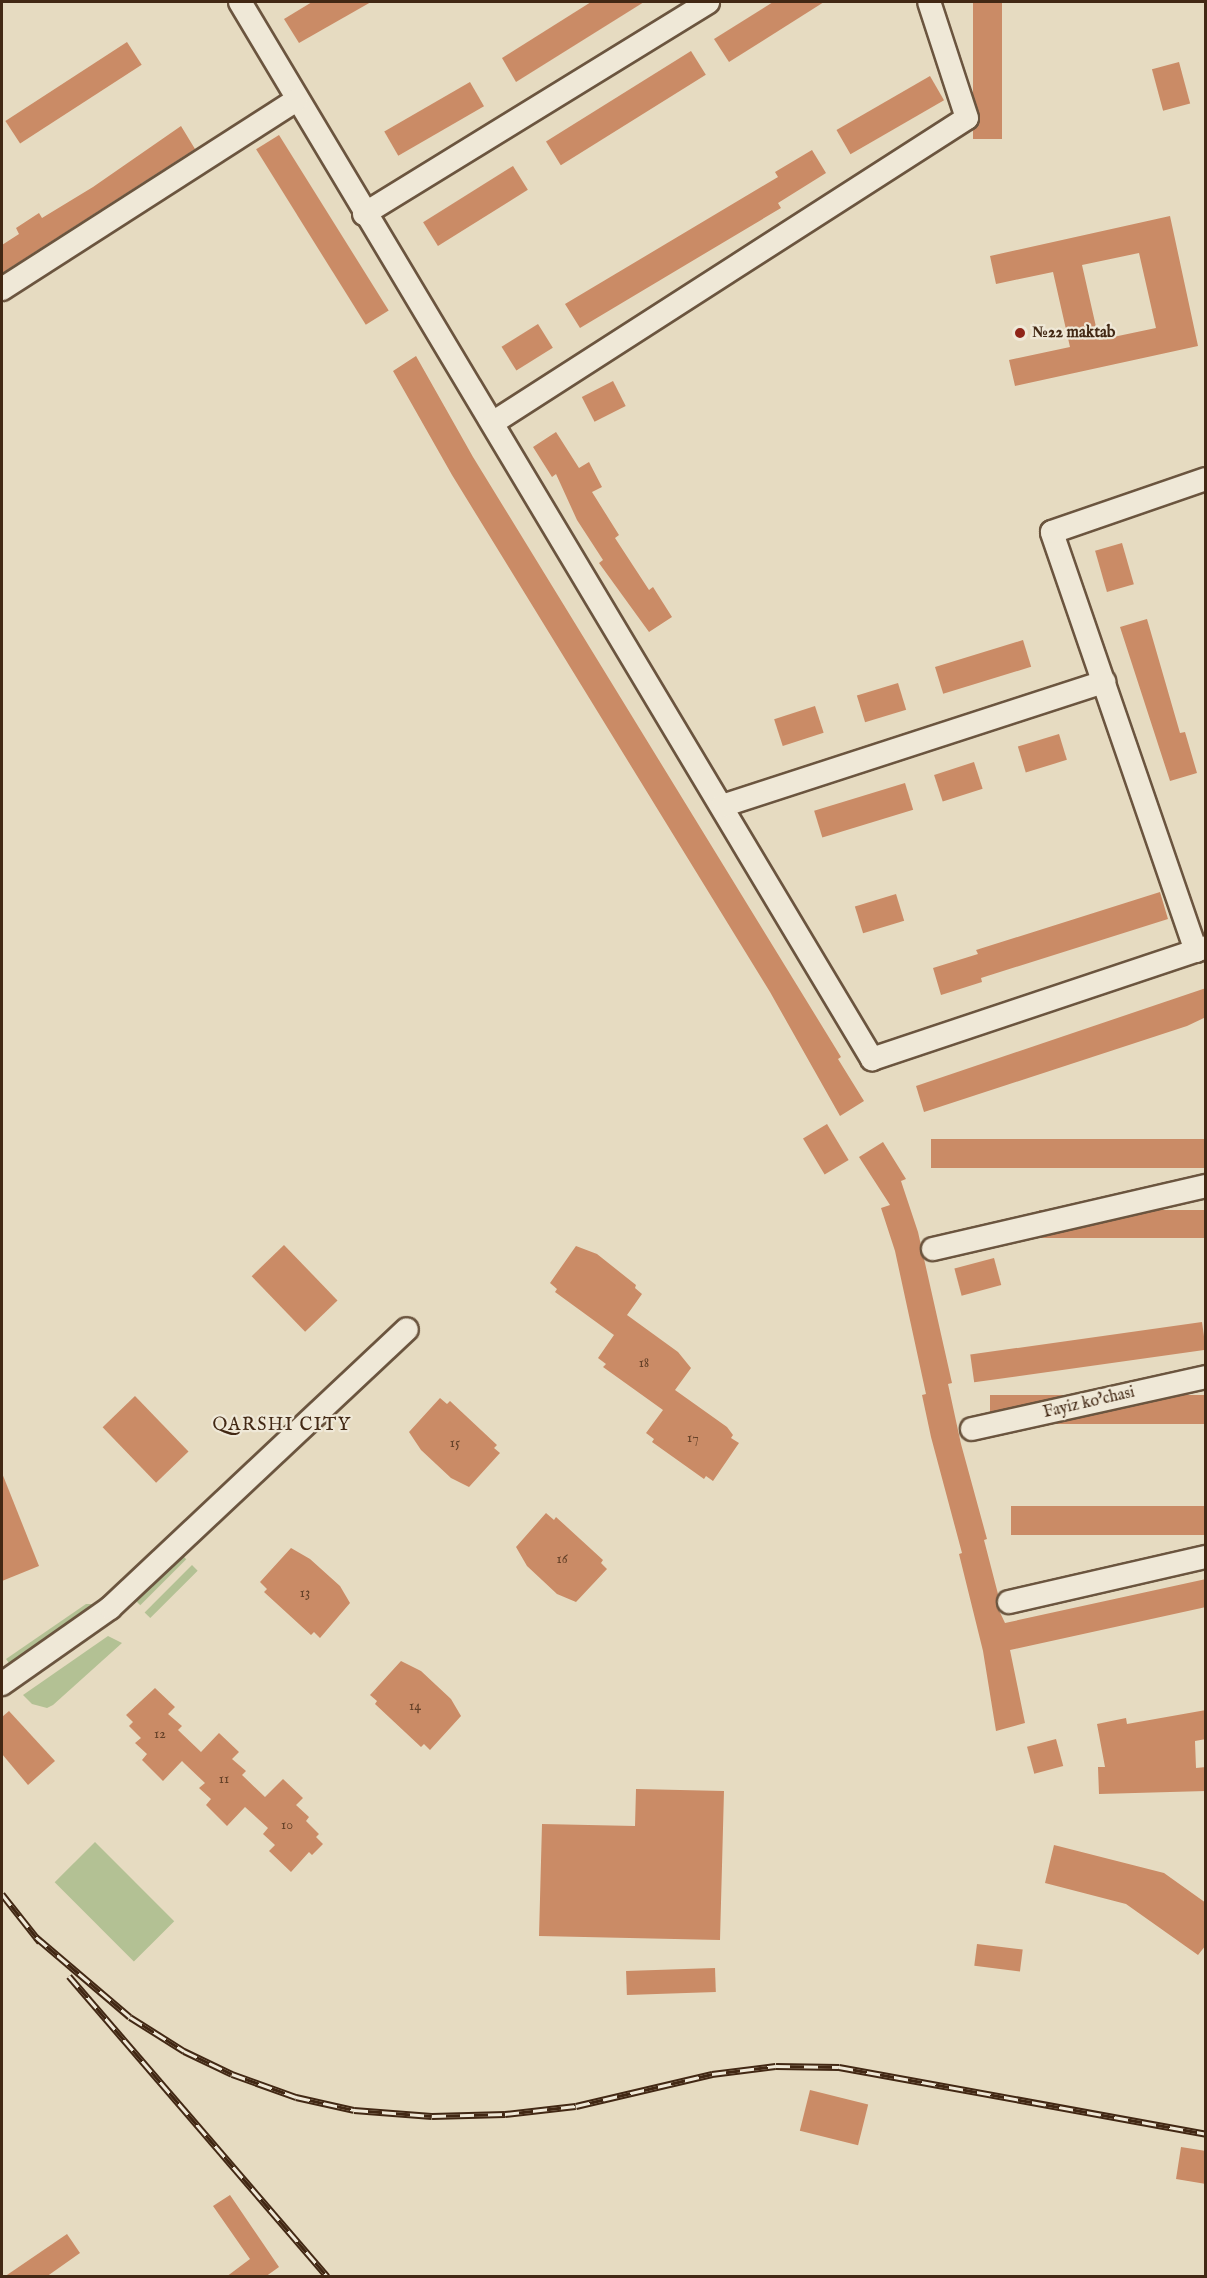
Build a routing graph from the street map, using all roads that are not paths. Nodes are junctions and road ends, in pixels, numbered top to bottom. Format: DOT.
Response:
graph roads {
  1 [pos="240,2"];
  2 [pos="708,2"];
  3 [pos="929,2"];
  4 [pos="296,100"];
  5 [pos="364,214"];
  6 [pos="2,289"];
  7 [pos="494,422"];
  8 [pos="1206,479"];
  9 [pos="1104,682"];
  10 [pos="722,806"];
  11 [pos="1201,949"];
  12 [pos="1206,1186"];
  13 [pos="933,1249"];
  14 [pos="407,1329"];
  15 [pos="1206,1377"];
  16 [pos="972,1430"];
  17 [pos="1206,1557"];
  18 [pos="1009,1602"];
  19 [pos="2,1684"];
  1 -- 4 [label="street"];
  2 -- 5 [label="street"];
  3 -- 7 [label="street"];
  4 -- 5 [label="street"];
  4 -- 6 [label="street"];
  5 -- 7 [label="street"];
  7 -- 10 [label="street"];
  8 -- 9 [label="street"];
  9 -- 10 [label="street"];
  9 -- 11 [label="street"];
  10 -- 11 [label="street"];
  12 -- 13 [label="street"];
  14 -- 19 [label="street"];
  15 -- 16 [label="street, Fayiz ko'chasi"];
  17 -- 18 [label="street"];
}
